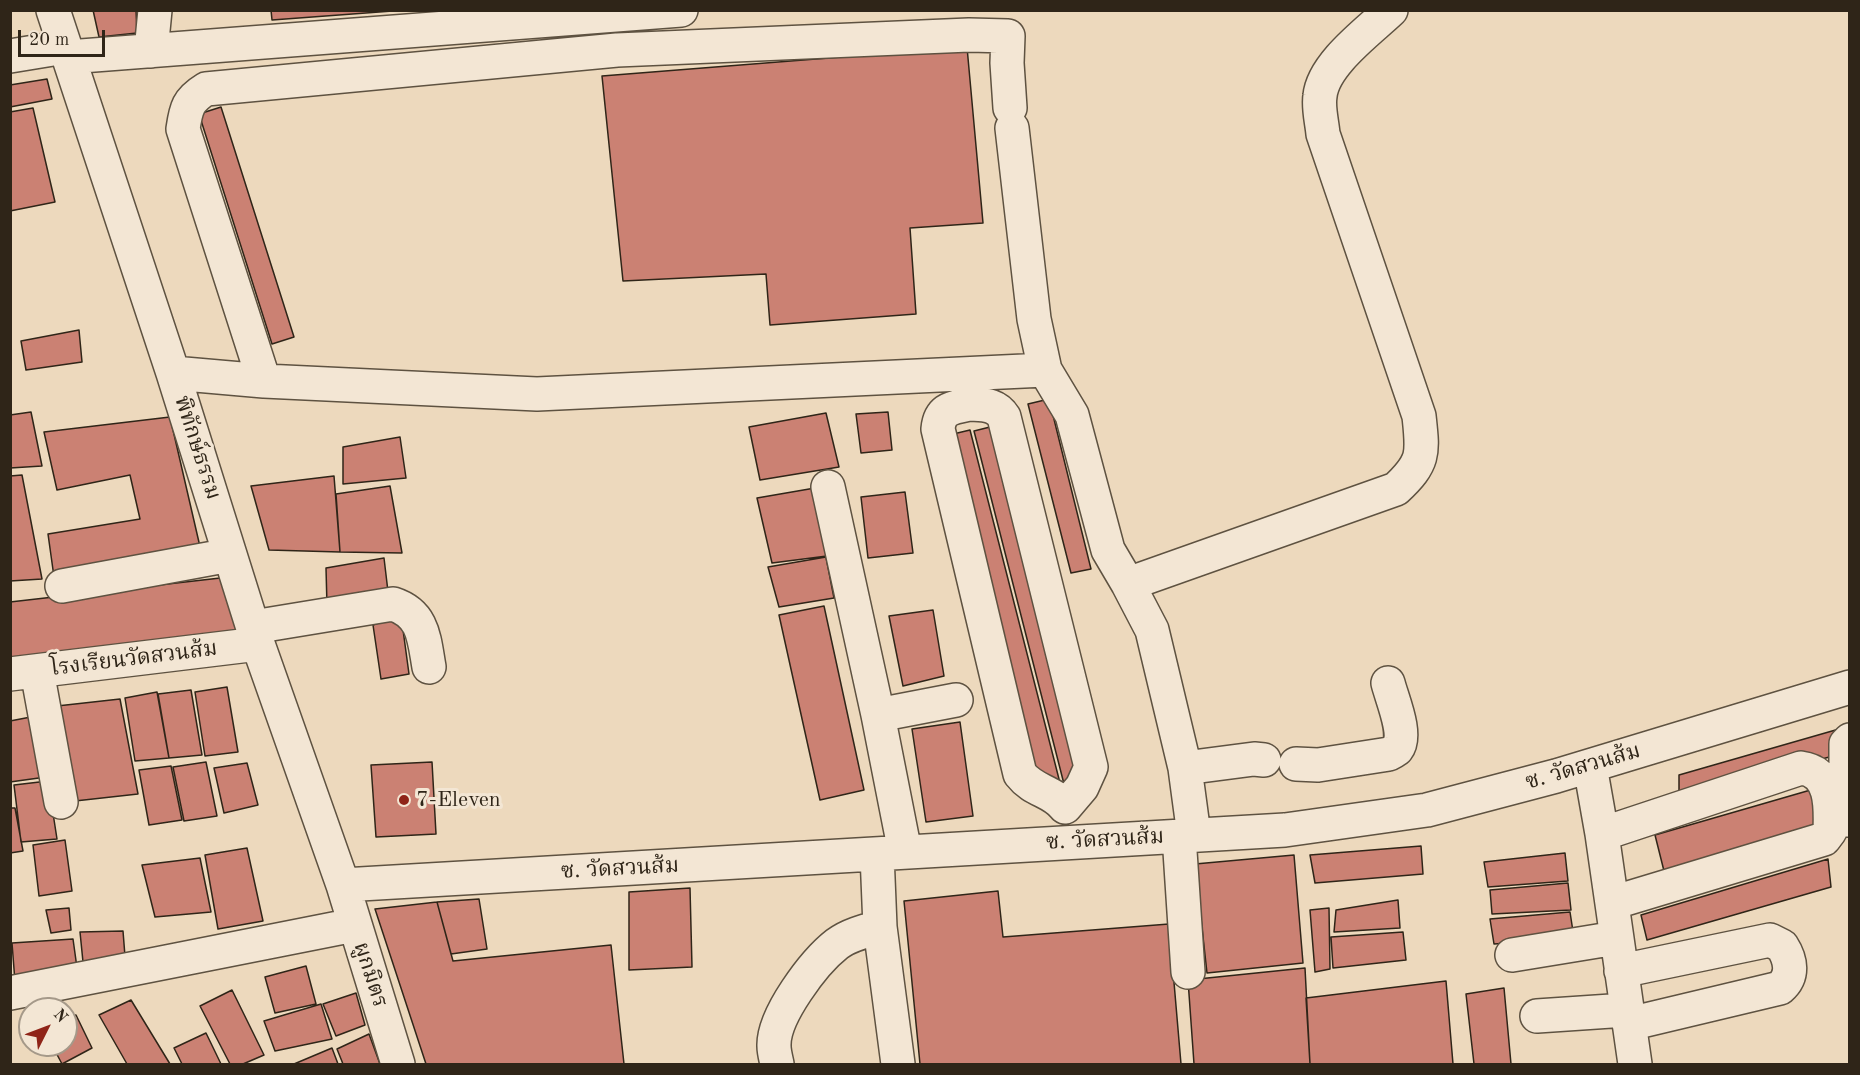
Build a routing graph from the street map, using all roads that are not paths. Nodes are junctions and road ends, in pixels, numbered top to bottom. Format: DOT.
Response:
graph roads {
  1 [pos="53,10"];
  2 [pos="155,10"];
  3 [pos="681,10"];
  4 [pos="1391,10"];
  5 [pos="1010,23"];
  6 [pos="151,51"];
  7 [pos="67,52"];
  8 [pos="10,56"];
  9 [pos="1045,370"];
  10 [pos="173,373"];
  11 [pos="264,381"];
  12 [pos="828,487"];
  13 [pos="230,555"];
  14 [pos="1128,584"];
  15 [pos="62,586"];
  16 [pos="256,635"];
  17 [pos="429,667"];
  18 [pos="24,672"];
  19 [pos="1388,684"];
  20 [pos="1850,687"];
  21 [pos="956,700"];
  22 [pos="878,715"];
  23 [pos="1264,760"];
  24 [pos="1848,760"];
  25 [pos="1296,764"];
  26 [pos="1590,765"];
  27 [pos="1185,768"];
  28 [pos="62,802"];
  29 [pos="1065,807"];
  30 [pos="1850,825"];
  31 [pos="1602,834"];
  32 [pos="1186,835"];
  33 [pos="1070,842"];
  34 [pos="891,853"];
  35 [pos="343,885"];
  36 [pos="1611,903"];
  37 [pos="354,925"];
  38 [pos="880,927"];
  39 [pos="1616,938"];
  40 [pos="1512,955"];
  41 [pos="1621,971"];
  42 [pos="1188,972"];
  43 [pos="10,993"];
  44 [pos="1537,1016"];
  45 [pos="1628,1017"];
  46 [pos="1634,1064"];
  47 [pos="398,1065"];
  48 [pos="777,1065"];
  49 [pos="898,1065"];
  1 -- 7 [label="street, พิทักษ์ธรรม"];
  2 -- 6 [label="street"];
  3 -- 6 [label="street"];
  4 -- 14 [label="street"];
  5 -- 9 [label="street"];
  5 -- 11 [label="street"];
  6 -- 7 [label="street"];
  7 -- 8 [label="street"];
  7 -- 10 [label="street, พิทักษ์ธรรม"];
  9 -- 11 [label="street"];
  9 -- 14 [label="street"];
  10 -- 11 [label="street"];
  10 -- 13 [label="street, พิทักษ์ธรรม"];
  12 -- 22 [label="street"];
  13 -- 15 [label="street"];
  13 -- 16 [label="street, พิทักษ์ธรรม"];
  14 -- 27 [label="street"];
  16 -- 17 [label="street, โรงเรียนวัดสวนส้ม"];
  16 -- 18 [label="street, โรงเรียนวัดสวนส้ม"];
  16 -- 35 [label="street, พิทักษ์ธรรม"];
  18 -- 28 [label="street"];
  19 -- 25 [label="street"];
  20 -- 26 [label="street, ซ. วัดสวนส้ม"];
  21 -- 22 [label="street"];
  22 -- 34 [label="street"];
  23 -- 27 [label="street"];
  24 -- 30 [label="street"];
  26 -- 31 [label="street"];
  26 -- 32 [label="street, ซ. วัดสวนส้ม"];
  27 -- 32 [label="street"];
  29 -- 29 [label="street"];
  29 -- 33 [label="street"];
  31 -- 36 [label="street"];
  31 -- 36 [label="street"];
  32 -- 33 [label="street, ซ. วัดสวนส้ม"];
  32 -- 42 [label="street"];
  33 -- 34 [label="street, ซ. วัดสวนส้ม"];
  34 -- 35 [label="street, ซ. วัดสวนส้ม"];
  34 -- 38 [label="street"];
  35 -- 37 [label="street, ผูกมิตร"];
  36 -- 39 [label="street"];
  37 -- 43 [label="street"];
  37 -- 47 [label="street, ผูกมิตร"];
  38 -- 48 [label="street"];
  38 -- 49 [label="street"];
  39 -- 40 [label="street"];
  39 -- 41 [label="street"];
  41 -- 45 [label="street"];
  41 -- 45 [label="street"];
  44 -- 45 [label="street"];
  45 -- 46 [label="street"];
}
